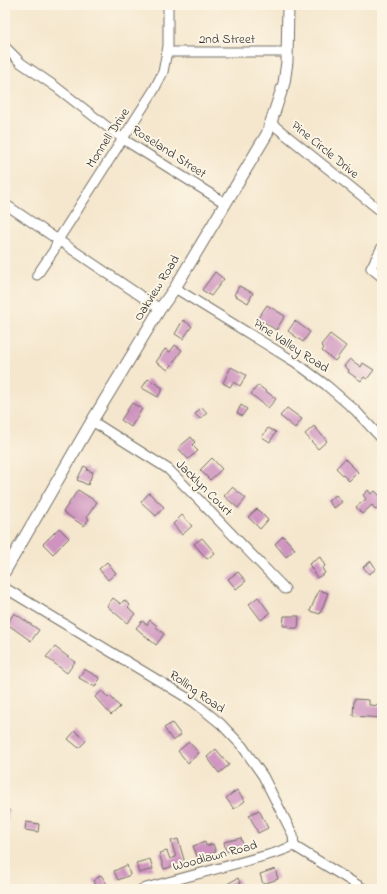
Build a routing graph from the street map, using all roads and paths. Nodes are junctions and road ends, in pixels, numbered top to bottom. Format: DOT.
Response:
graph roads {
  1 [pos="168,5"];
  2 [pos="288,5"];
  3 [pos="5,47"];
  4 [pos="167,52"];
  5 [pos="288,52"];
  6 [pos="271,123"];
  7 [pos="122,139"];
  8 [pos="5,204"];
  9 [pos="225,204"];
  10 [pos="382,212"];
  11 [pos="58,240"];
  12 [pos="382,247"];
  13 [pos="36,275"];
  14 [pos="382,277"];
  15 [pos="175,288"];
  16 [pos="160,309"];
  17 [pos="92,421"];
  18 [pos="382,440"];
  19 [pos="5,571"];
  20 [pos="5,588"];
  21 [pos="285,589"];
  22 [pos="294,846"];
  23 [pos="142,889"];
  24 [pos="364,889"];
  1 -- 4 [label="street, Monnell Drive"];
  2 -- 5 [label="street, Oakview Road"];
  3 -- 7 [label="street, Roseland Street"];
  4 -- 5 [label="street, 2nd Street"];
  4 -- 7 [label="street, Monnell Drive"];
  5 -- 6 [label="street, Oakview Road"];
  6 -- 9 [label="street, Oakview Road"];
  6 -- 10 [label="street, Pine Circle Drive"];
  7 -- 9 [label="street, Roseland Street"];
  7 -- 11 [label="street, Monnell Drive"];
  8 -- 11 [label="street"];
  9 -- 15 [label="street, Oakview Road"];
  11 -- 13 [label="street, Monnell Drive"];
  11 -- 16 [label="street"];
  12 -- 14 [label="street"];
  15 -- 16 [label="street, Oakview Road"];
  15 -- 18 [label="street, Pine Valley Road"];
  16 -- 17 [label="street, Oakview Road"];
  17 -- 19 [label="street, Oakview Road"];
  17 -- 21 [label="street, Jacklyn Court"];
  20 -- 22 [label="street, Rolling Road"];
  22 -- 23 [label="street, Woodlawn Road"];
  22 -- 24 [label="street"];
}
